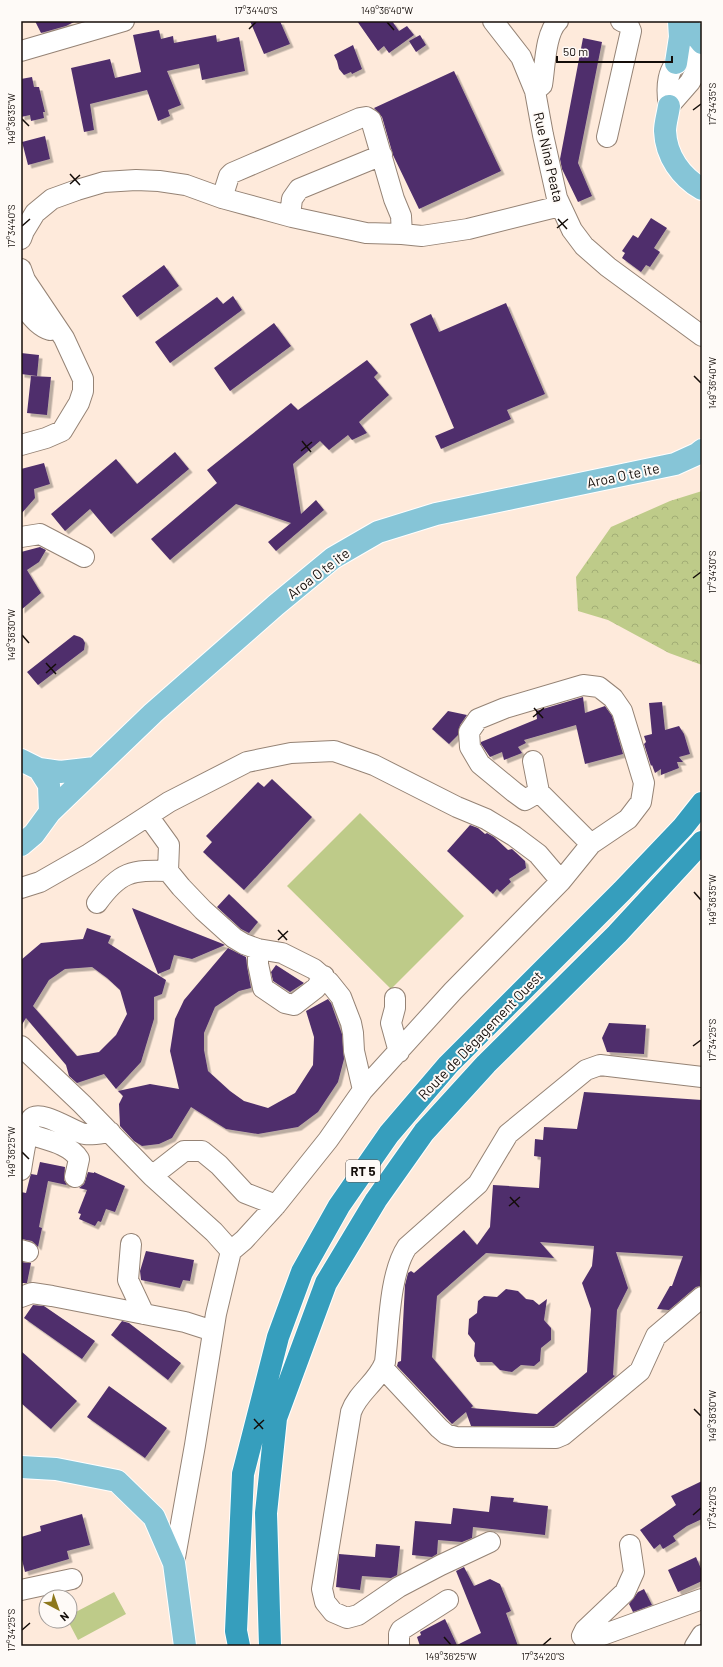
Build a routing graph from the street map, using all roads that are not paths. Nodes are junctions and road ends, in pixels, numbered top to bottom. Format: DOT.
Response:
graph roads {
  1 [pos="124,21"];
  2 [pos="493,21"];
  3 [pos="558,21"];
  4 [pos="621,21"];
  5 [pos="679,21"];
  6 [pos="684,21"];
  7 [pos="79,27"];
  8 [pos="702,43"];
  9 [pos="702,50"];
  10 [pos="21,51"];
  11 [pos="702,60"];
  12 [pos="676,63"];
  13 [pos="535,91"];
  14 [pos="669,106"];
  15 [pos="608,137"];
  16 [pos="382,155"];
  17 [pos="702,189"];
  18 [pos="222,198"];
  19 [pos="560,206"];
  20 [pos="290,216"];
  21 [pos="402,234"];
  22 [pos="21,239"];
  23 [pos="21,269"];
  24 [pos="21,304"];
  25 [pos="61,334"];
  26 [pos="702,336"];
  27 [pos="21,445"];
  28 [pos="702,450"];
  29 [pos="21,537"];
  30 [pos="84,557"];
  31 [pos="26,761"];
  32 [pos="533,761"];
  33 [pos="95,768"];
  34 [pos="539,792"];
  35 [pos="702,803"];
  36 [pos="50,812"];
  37 [pos="148,816"];
  38 [pos="702,842"];
  39 [pos="591,844"];
  40 [pos="21,845"];
  41 [pos="168,871"];
  42 [pos="561,881"];
  43 [pos="21,888"];
  44 [pos="98,902"];
  45 [pos="258,949"];
  46 [pos="324,976"];
  47 [pos="395,998"];
  48 [pos="21,1046"];
  49 [pos="399,1052"];
  50 [pos="702,1077"];
  51 [pos="363,1090"];
  52 [pos="110,1132"];
  53 [pos="29,1134"];
  54 [pos="21,1170"];
  55 [pos="152,1176"];
  56 [pos="75,1177"];
  57 [pos="276,1205"];
  58 [pos="131,1244"];
  59 [pos="231,1251"];
  60 [pos="21,1297"];
  61 [pos="702,1297"];
  62 [pos="144,1314"];
  63 [pos="213,1331"];
  64 [pos="383,1368"];
  65 [pos="21,1467"];
  66 [pos="490,1542"];
  67 [pos="630,1545"];
  68 [pos="174,1563"];
  69 [pos="72,1579"];
  70 [pos="21,1590"];
  71 [pos="702,1599"];
  72 [pos="448,1600"];
  73 [pos="702,1635"];
  74 [pos="399,1640"];
  75 [pos="185,1646"];
  76 [pos="239,1646"];
  77 [pos="270,1646"];
  78 [pos="695,1646"];
  1 -- 7 [label="street"];
  2 -- 13 [label="street, Rue Nina Peata"];
  3 -- 13 [label="street"];
  4 -- 15 [label="street"];
  5 -- 12 [label="main road"];
  6 -- 8 [label="main road"];
  7 -- 10 [label="street"];
  9 -- 12 [label="street"];
  11 -- 14 [label="street"];
  12 -- 14 [label="street"];
  13 -- 19 [label="street, Rue Nina Peata"];
  14 -- 17 [label="main road"];
  16 -- 18 [label="street"];
  16 -- 20 [label="street"];
  16 -- 21 [label="street"];
  18 -- 20 [label="street"];
  18 -- 22 [label="street"];
  19 -- 21 [label="street"];
  19 -- 26 [label="street, Rue Nina Peata"];
  20 -- 21 [label="street"];
  23 -- 25 [label="street"];
  24 -- 25 [label="street"];
  25 -- 27 [label="street"];
  28 -- 33 [label="main road, Aroa O te ite"];
  29 -- 30 [label="street"];
  31 -- 33 [label="main road"];
  31 -- 36 [label="main road"];
  32 -- 34 [label="street"];
  33 -- 36 [label="main road, Aroa O te ite"];
  34 -- 39 [label="street"];
  34 -- 39 [label="street"];
  35 -- 76 [label="highway, Route de Dégagement Ouest / RT 5"];
  36 -- 40 [label="main road, Aroa O te ite"];
  37 -- 41 [label="street"];
  37 -- 42 [label="street"];
  37 -- 43 [label="street"];
  38 -- 77 [label="highway, Route de Dégagement Ouest / RT 5"];
  39 -- 42 [label="street"];
  41 -- 44 [label="street"];
  41 -- 45 [label="street"];
  42 -- 49 [label="street"];
  45 -- 46 [label="street"];
  45 -- 46 [label="street"];
  46 -- 51 [label="street"];
  47 -- 49 [label="street"];
  48 -- 52 [label="street"];
  49 -- 51 [label="street"];
  50 -- 64 [label="street"];
  51 -- 57 [label="street"];
  52 -- 53 [label="street"];
  52 -- 55 [label="street"];
  53 -- 54 [label="street"];
  53 -- 56 [label="street"];
  55 -- 57 [label="street"];
  55 -- 59 [label="street"];
  57 -- 59 [label="street"];
  58 -- 62 [label="street"];
  59 -- 63 [label="street"];
  60 -- 62 [label="street"];
  61 -- 64 [label="street"];
  62 -- 63 [label="street"];
  63 -- 68 [label="street"];
  64 -- 66 [label="street"];
  65 -- 68 [label="main road"];
  67 -- 71 [label="street"];
  68 -- 75 [label="main road"];
  69 -- 70 [label="street"];
  72 -- 74 [label="street"];
  73 -- 78 [label="street"];
}
